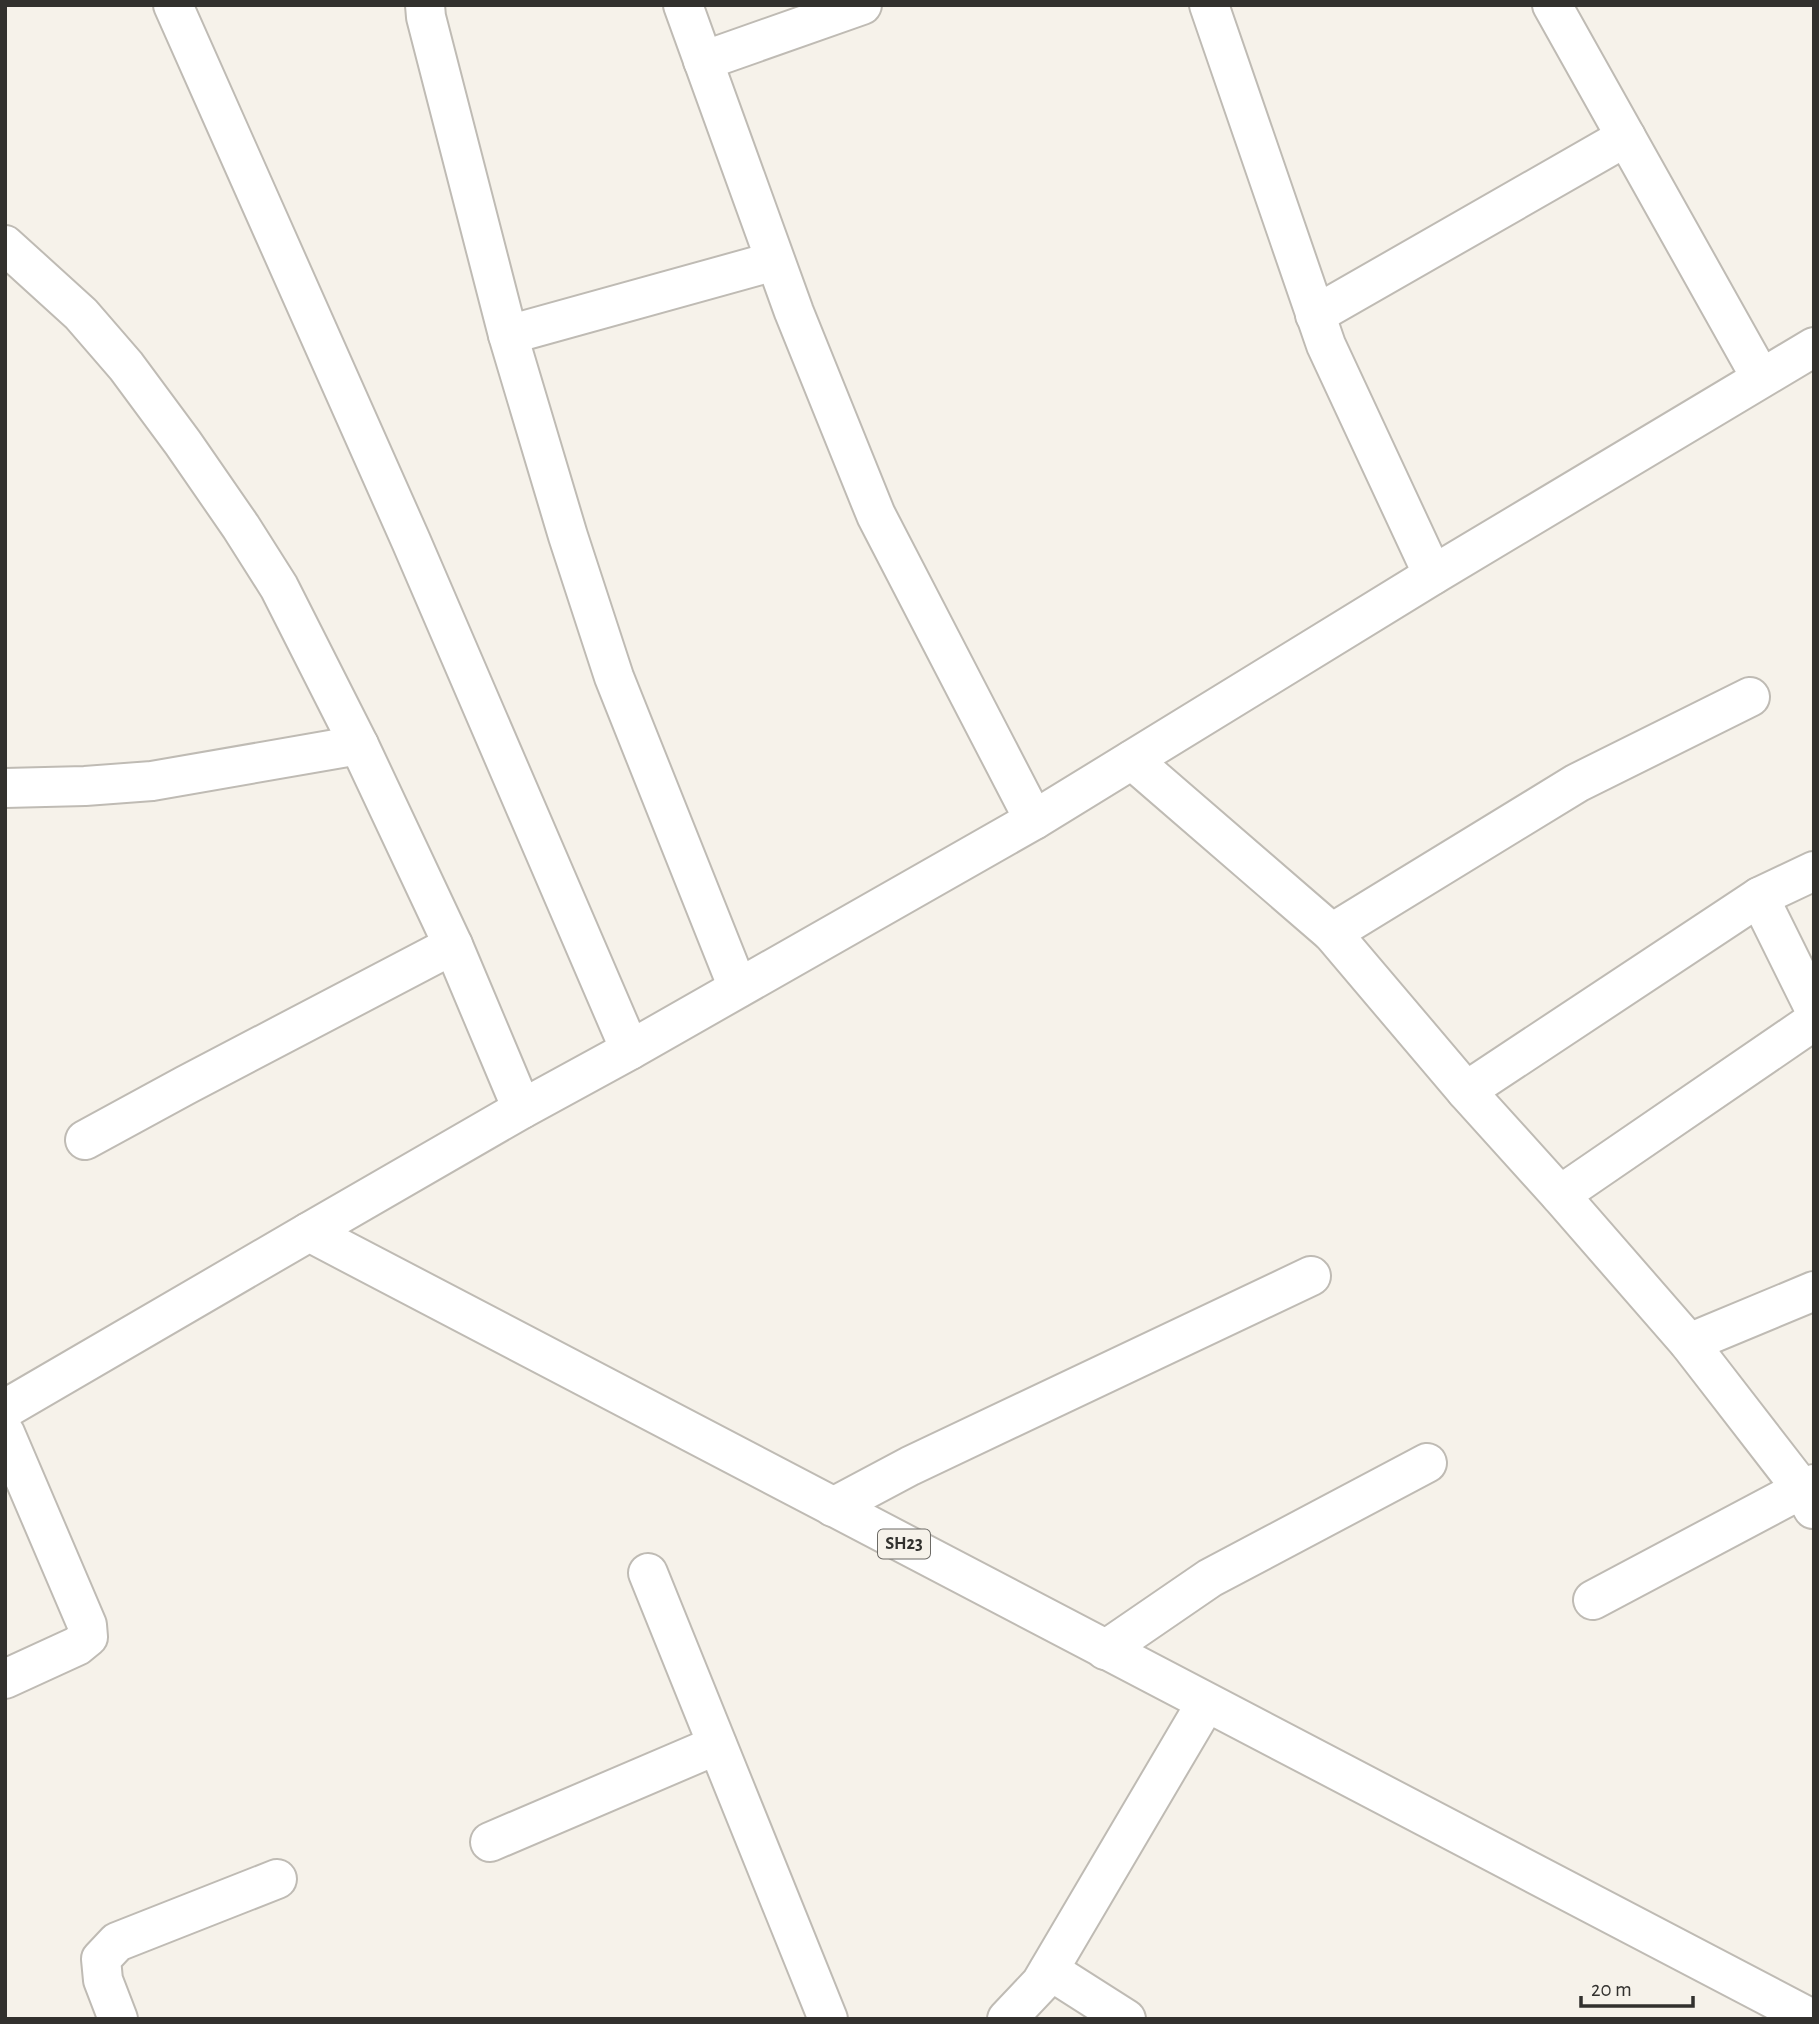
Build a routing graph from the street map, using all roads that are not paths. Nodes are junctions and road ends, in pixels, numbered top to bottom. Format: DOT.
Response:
graph roads {
  1 [pos="173,5"];
  2 [pos="425,5"];
  3 [pos="683,5"];
  4 [pos="862,5"];
  5 [pos="1209,5"];
  6 [pos="1552,5"];
  7 [pos="703,61"];
  8 [pos="1626,137"];
  9 [pos="8,251"];
  10 [pos="775,261"];
  11 [pos="1315,315"];
  12 [pos="508,335"];
  13 [pos="1814,347"];
  14 [pos="1761,378"];
  15 [pos="1433,575"];
  16 [pos="1750,697"];
  17 [pos="359,745"];
  18 [pos="1132,760"];
  19 [pos="5,788"];
  20 [pos="1034,820"];
  21 [pos="1814,871"];
  22 [pos="1759,897"];
  23 [pos="1332,933"];
  24 [pos="453,945"];
  25 [pos="738,988"];
  26 [pos="1814,1008"];
  27 [pos="1814,1021"];
  28 [pos="630,1050"];
  29 [pos="1466,1091"];
  30 [pos="522,1109"];
  31 [pos="85,1140"];
  32 [pos="1560,1195"];
  33 [pos="309,1231"];
  34 [pos="1311,1276"];
  35 [pos="1814,1291"];
  36 [pos="1689,1343"];
  37 [pos="5,1409"];
  38 [pos="5,1433"];
  39 [pos="1427,1463"];
  40 [pos="1810,1494"];
  41 [pos="833,1507"];
  42 [pos="648,1573"];
  43 [pos="1593,1600"];
  44 [pos="1105,1650"];
  45 [pos="5,1679"];
  46 [pos="1206,1703"];
  47 [pos="717,1745"];
  48 [pos="490,1842"];
  49 [pos="277,1879"];
  50 [pos="1049,1970"];
  51 [pos="118,2019"];
  52 [pos="828,2019"];
  53 [pos="1007,2019"];
  54 [pos="1126,2019"];
  55 [pos="1812,2019"];
  1 -- 28 [label="street"];
  2 -- 12 [label="street"];
  3 -- 7 [label="street"];
  4 -- 7 [label="street"];
  5 -- 11 [label="street"];
  6 -- 8 [label="street"];
  7 -- 10 [label="street"];
  8 -- 11 [label="street"];
  8 -- 14 [label="street"];
  9 -- 17 [label="street"];
  10 -- 12 [label="street"];
  10 -- 20 [label="street"];
  11 -- 15 [label="street"];
  12 -- 25 [label="street"];
  13 -- 14 [label="street"];
  14 -- 15 [label="street"];
  15 -- 18 [label="street"];
  16 -- 23 [label="street"];
  17 -- 19 [label="street"];
  17 -- 24 [label="street"];
  18 -- 20 [label="street"];
  18 -- 23 [label="street"];
  20 -- 25 [label="street"];
  21 -- 22 [label="street"];
  22 -- 26 [label="street"];
  22 -- 29 [label="street"];
  23 -- 29 [label="street"];
  24 -- 30 [label="street"];
  24 -- 31 [label="street"];
  25 -- 28 [label="street"];
  27 -- 32 [label="street"];
  28 -- 30 [label="street"];
  29 -- 32 [label="street"];
  30 -- 33 [label="street"];
  32 -- 36 [label="street"];
  33 -- 37 [label="street"];
  33 -- 41 [label="street, SH23"];
  34 -- 41 [label="street"];
  35 -- 36 [label="street"];
  36 -- 40 [label="street"];
  38 -- 45 [label="street"];
  39 -- 44 [label="street"];
  40 -- 43 [label="street"];
  41 -- 44 [label="street, SH23"];
  42 -- 47 [label="street"];
  44 -- 46 [label="street, SH23"];
  46 -- 50 [label="street"];
  46 -- 55 [label="street, SH23"];
  47 -- 48 [label="street"];
  47 -- 52 [label="street"];
  49 -- 51 [label="street"];
  50 -- 53 [label="street"];
  50 -- 54 [label="street"];
}
